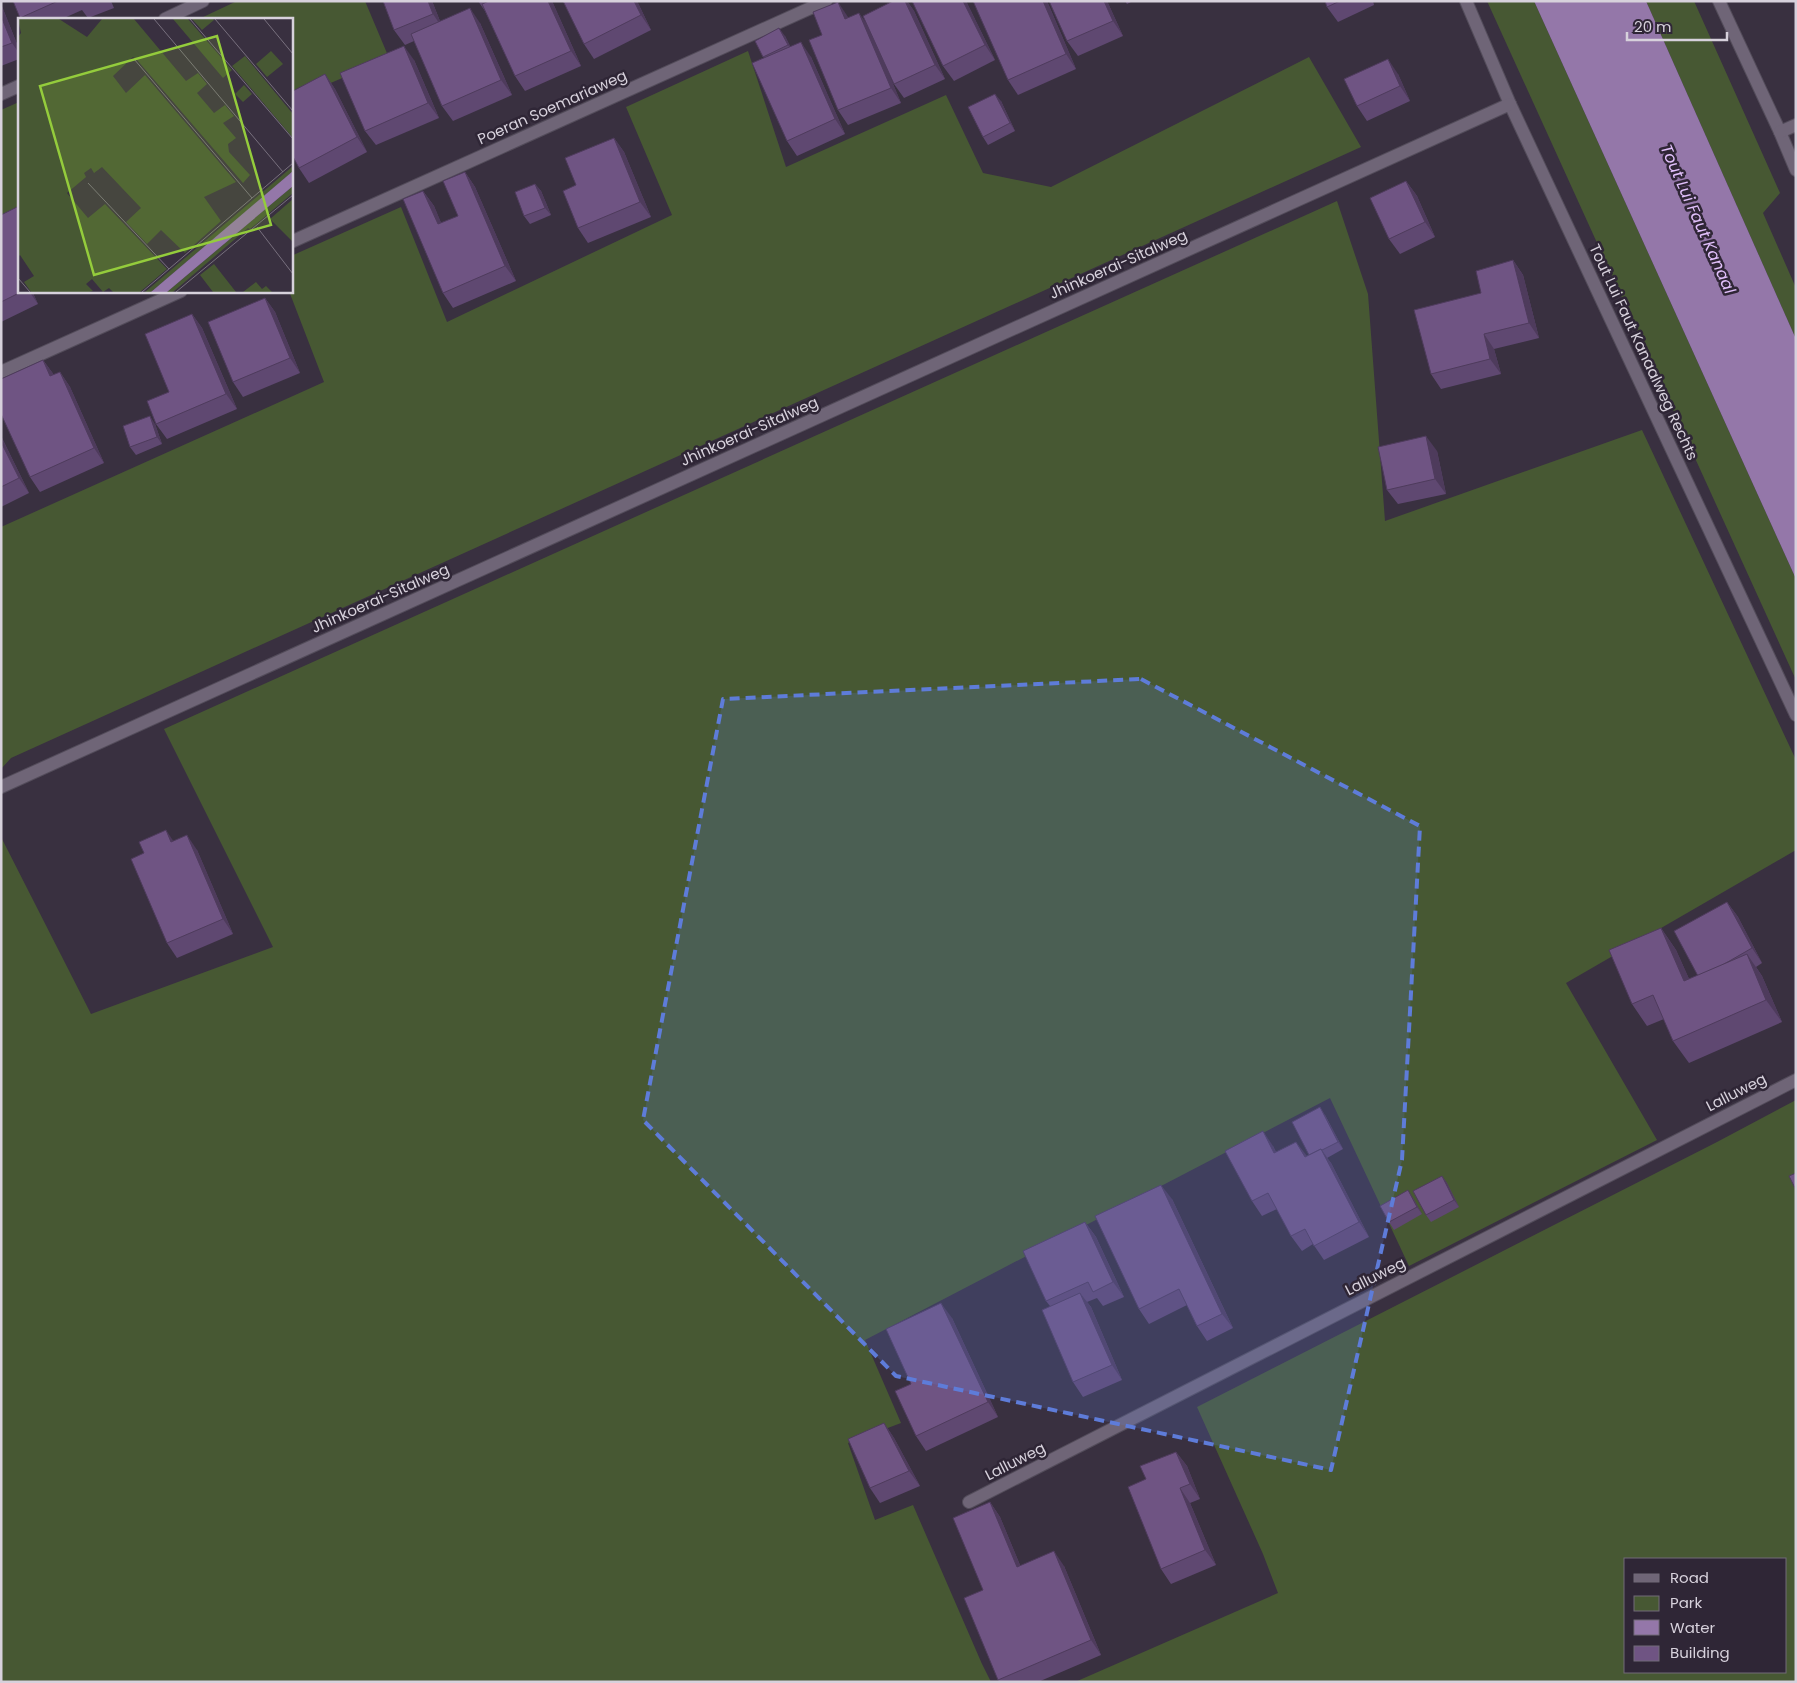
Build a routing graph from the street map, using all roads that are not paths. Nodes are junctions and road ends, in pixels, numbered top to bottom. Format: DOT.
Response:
graph roads {
  1 [pos="203,1"];
  2 [pos="826,1"];
  3 [pos="1466,1"];
  4 [pos="1719,1"];
  5 [pos="167,18"];
  6 [pos="18,86"];
  7 [pos="1,94"];
  8 [pos="1510,104"];
  9 [pos="1796,125"];
  10 [pos="1780,132"];
  11 [pos="1796,170"];
  12 [pos="292,242"];
  13 [pos="179,292"];
  14 [pos="1,372"];
  15 [pos="1796,715"];
  16 [pos="1,787"];
  17 [pos="1796,1080"];
  18 [pos="970,1502"];
  1 -- 5 [label="street"];
  2 -- 12 [label="street, Poeran Soemariaweg"];
  3 -- 8 [label="street, Tout Lui Faut Kanaalweg Rechts"];
  4 -- 10 [label="street"];
  6 -- 7 [label="street"];
  8 -- 15 [label="street, Tout Lui Faut Kanaalweg Rechts"];
  8 -- 16 [label="street, Jhinkoerai-Sitalweg"];
  9 -- 10 [label="street"];
  10 -- 11 [label="street"];
  13 -- 14 [label="street"];
  17 -- 18 [label="street, Lalluweg"];
}
